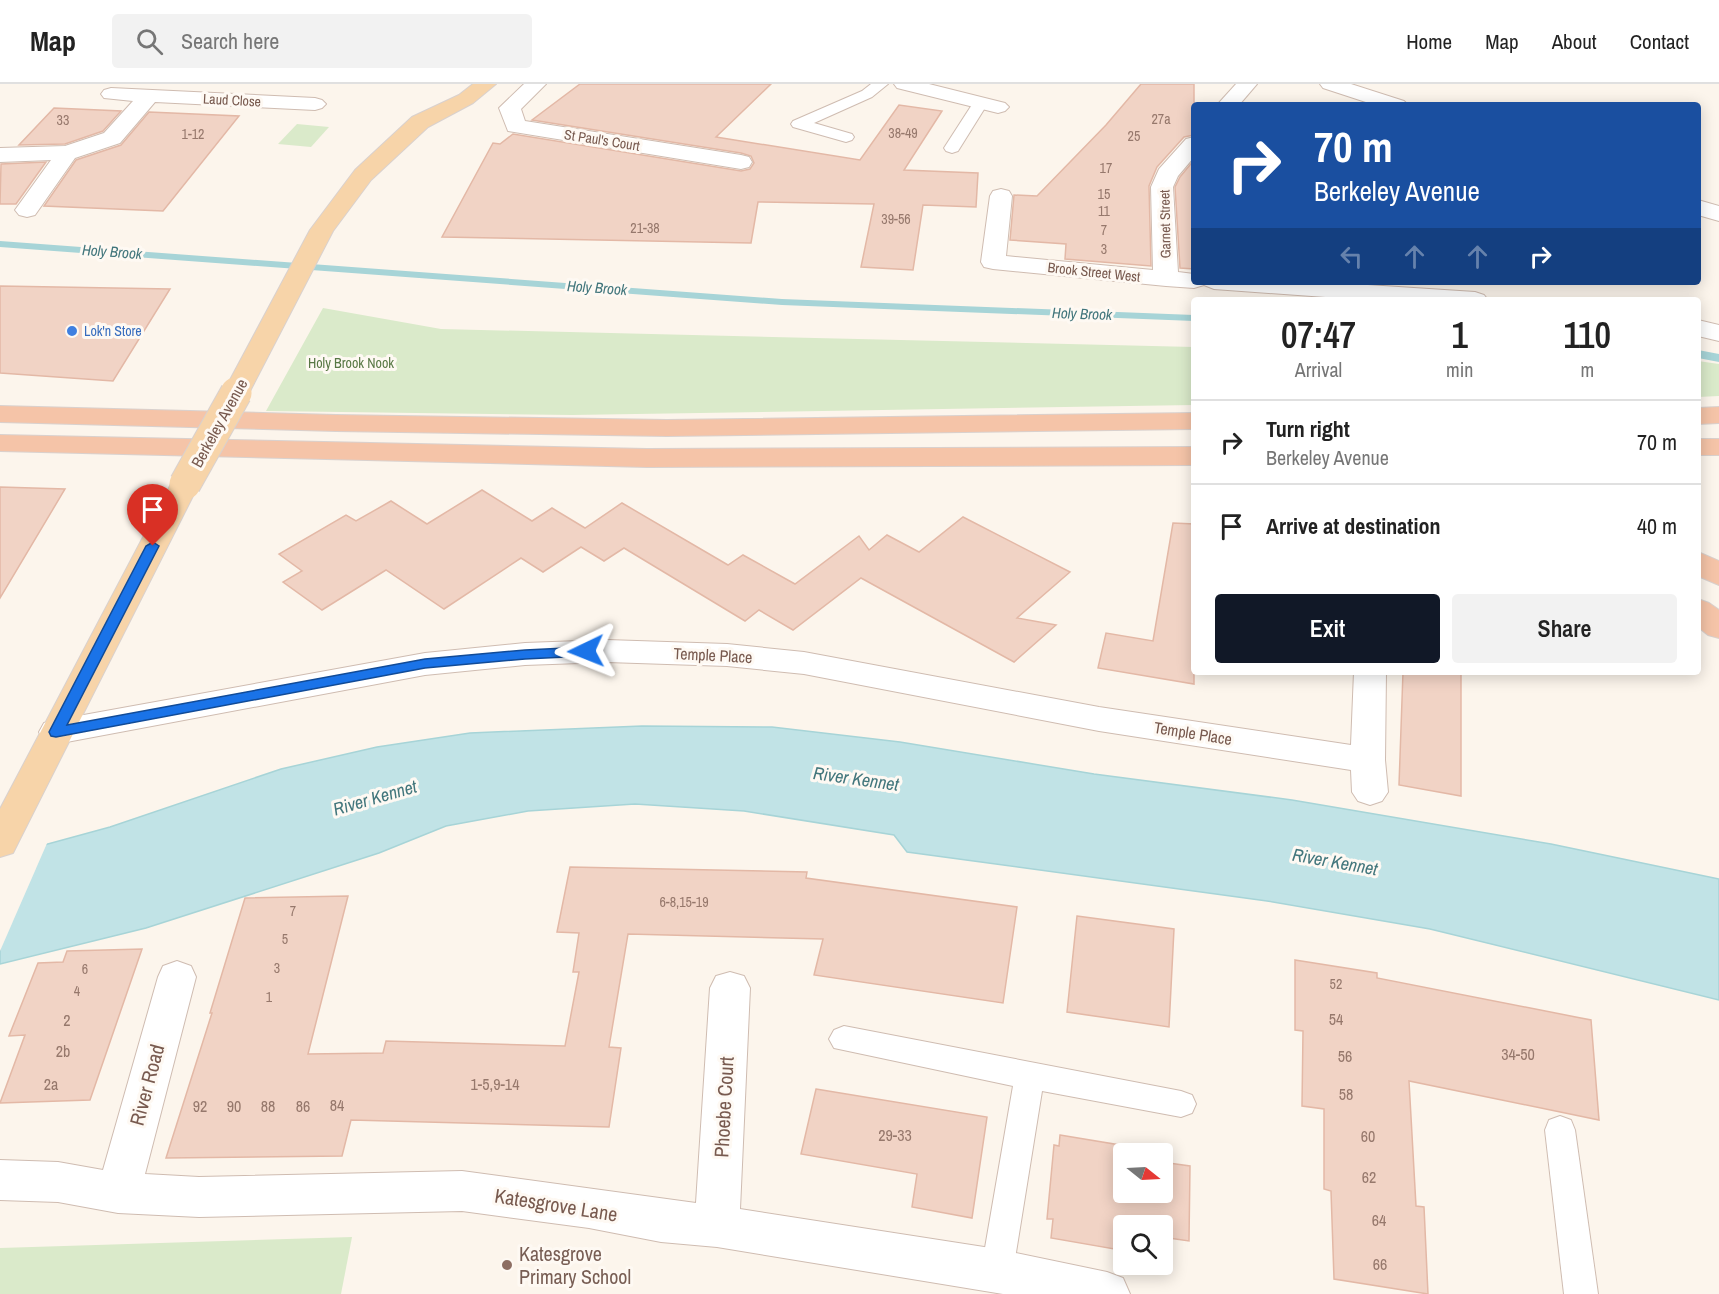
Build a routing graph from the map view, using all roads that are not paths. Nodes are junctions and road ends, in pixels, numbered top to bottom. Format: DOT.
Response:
graph roads {
  1 [pos="486,84"];
  2 [pos="536,84"];
  3 [pos="881,84"];
  4 [pos="904,84"];
  5 [pos="1247,84"];
  6 [pos="1330,84"];
  7 [pos="440,91"];
  8 [pos="111,94"];
  9 [pos="149,96"];
  10 [pos="1231,102"];
  11 [pos="1387,102"];
  12 [pos="315,104"];
  13 [pos="989,105"];
  14 [pos="420,122"];
  15 [pos="846,137"];
  16 [pos="1191,147"];
  17 [pos="952,148"];
  18 [pos="67,153"];
  19 [pos="0,154"];
  20 [pos="741,162"];
  21 [pos="1001,196"];
  22 [pos="1701,208"];
  23 [pos="27,210"];
  24 [pos="1719,214"];
  25 [pos="1166,279"];
  26 [pos="1191,281"];
  27 [pos="1258,285"];
  28 [pos="1432,297"];
  29 [pos="1701,329"];
  30 [pos="1719,333"];
  31 [pos="0,414"];
  32 [pos="1719,415"];
  33 [pos="1701,416"];
  34 [pos="1180,422"];
  35 [pos="0,443"];
  36 [pos="1701,447"];
  37 [pos="1719,447"];
  38 [pos="1185,457"];
  39 [pos="1701,564"];
  40 [pos="1719,574"];
  41 [pos="1701,612"];
  42 [pos="1719,627"];
  43 [pos="1370,675"];
  44 [pos="56,732"];
  45 [pos="1,841"];
  46 [pos="177,977"];
  47 [pos="730,988"];
  48 [pos="844,1038"];
  49 [pos="1030,1076"];
  50 [pos="1181,1104"];
  51 [pos="1560,1130"];
  52 [pos="0,1180"];
  53 [pos="118,1193"];
  54 [pos="717,1226"];
  55 [pos="997,1271"];
  56 [pos="1107,1294"];
  57 [pos="1581,1294"];
  1 -- 14 [label="main road, Berkeley Avenue"];
  2 -- 20 [label="street, St Paul's Court"];
  3 -- 15 [label="lane"];
  4 -- 13 [label="street"];
  5 -- 10 [label="street"];
  6 -- 11 [label="street"];
  7 -- 14 [label="main road, Berkeley Avenue"];
  8 -- 9 [label="street, Laud Close"];
  9 -- 12 [label="street, Laud Close"];
  9 -- 18 [label="street"];
  13 -- 17 [label="lane"];
  14 -- 44 [label="main road, Berkeley Avenue, bridge"];
  16 -- 25 [label="street, Garnet Street"];
  18 -- 19 [label="street"];
  18 -- 23 [label="street"];
  21 -- 25 [label="street, Brook Street West"];
  22 -- 24 [label="street"];
  25 -- 26 [label="street, Brook Street West"];
  27 -- 28 [label="street"];
  29 -- 30 [label="street"];
  31 -- 34 [label="highway"];
  32 -- 33 [label="highway"];
  35 -- 38 [label="highway"];
  36 -- 37 [label="highway"];
  39 -- 40 [label="highway"];
  41 -- 42 [label="highway"];
  43 -- 44 [label="street, Temple Place"];
  44 -- 45 [label="main road, Berkeley Avenue"];
  46 -- 53 [label="street, River Road"];
  47 -- 54 [label="street, Phoebe Court"];
  48 -- 49 [label="lane"];
  49 -- 50 [label="lane"];
  49 -- 55 [label="lane"];
  51 -- 57 [label="lane"];
  52 -- 53 [label="street, Katesgrove Lane"];
  53 -- 54 [label="street, Katesgrove Lane"];
  54 -- 55 [label="street, Katesgrove Lane"];
  55 -- 56 [label="street, Katesgrove Lane"];
}
